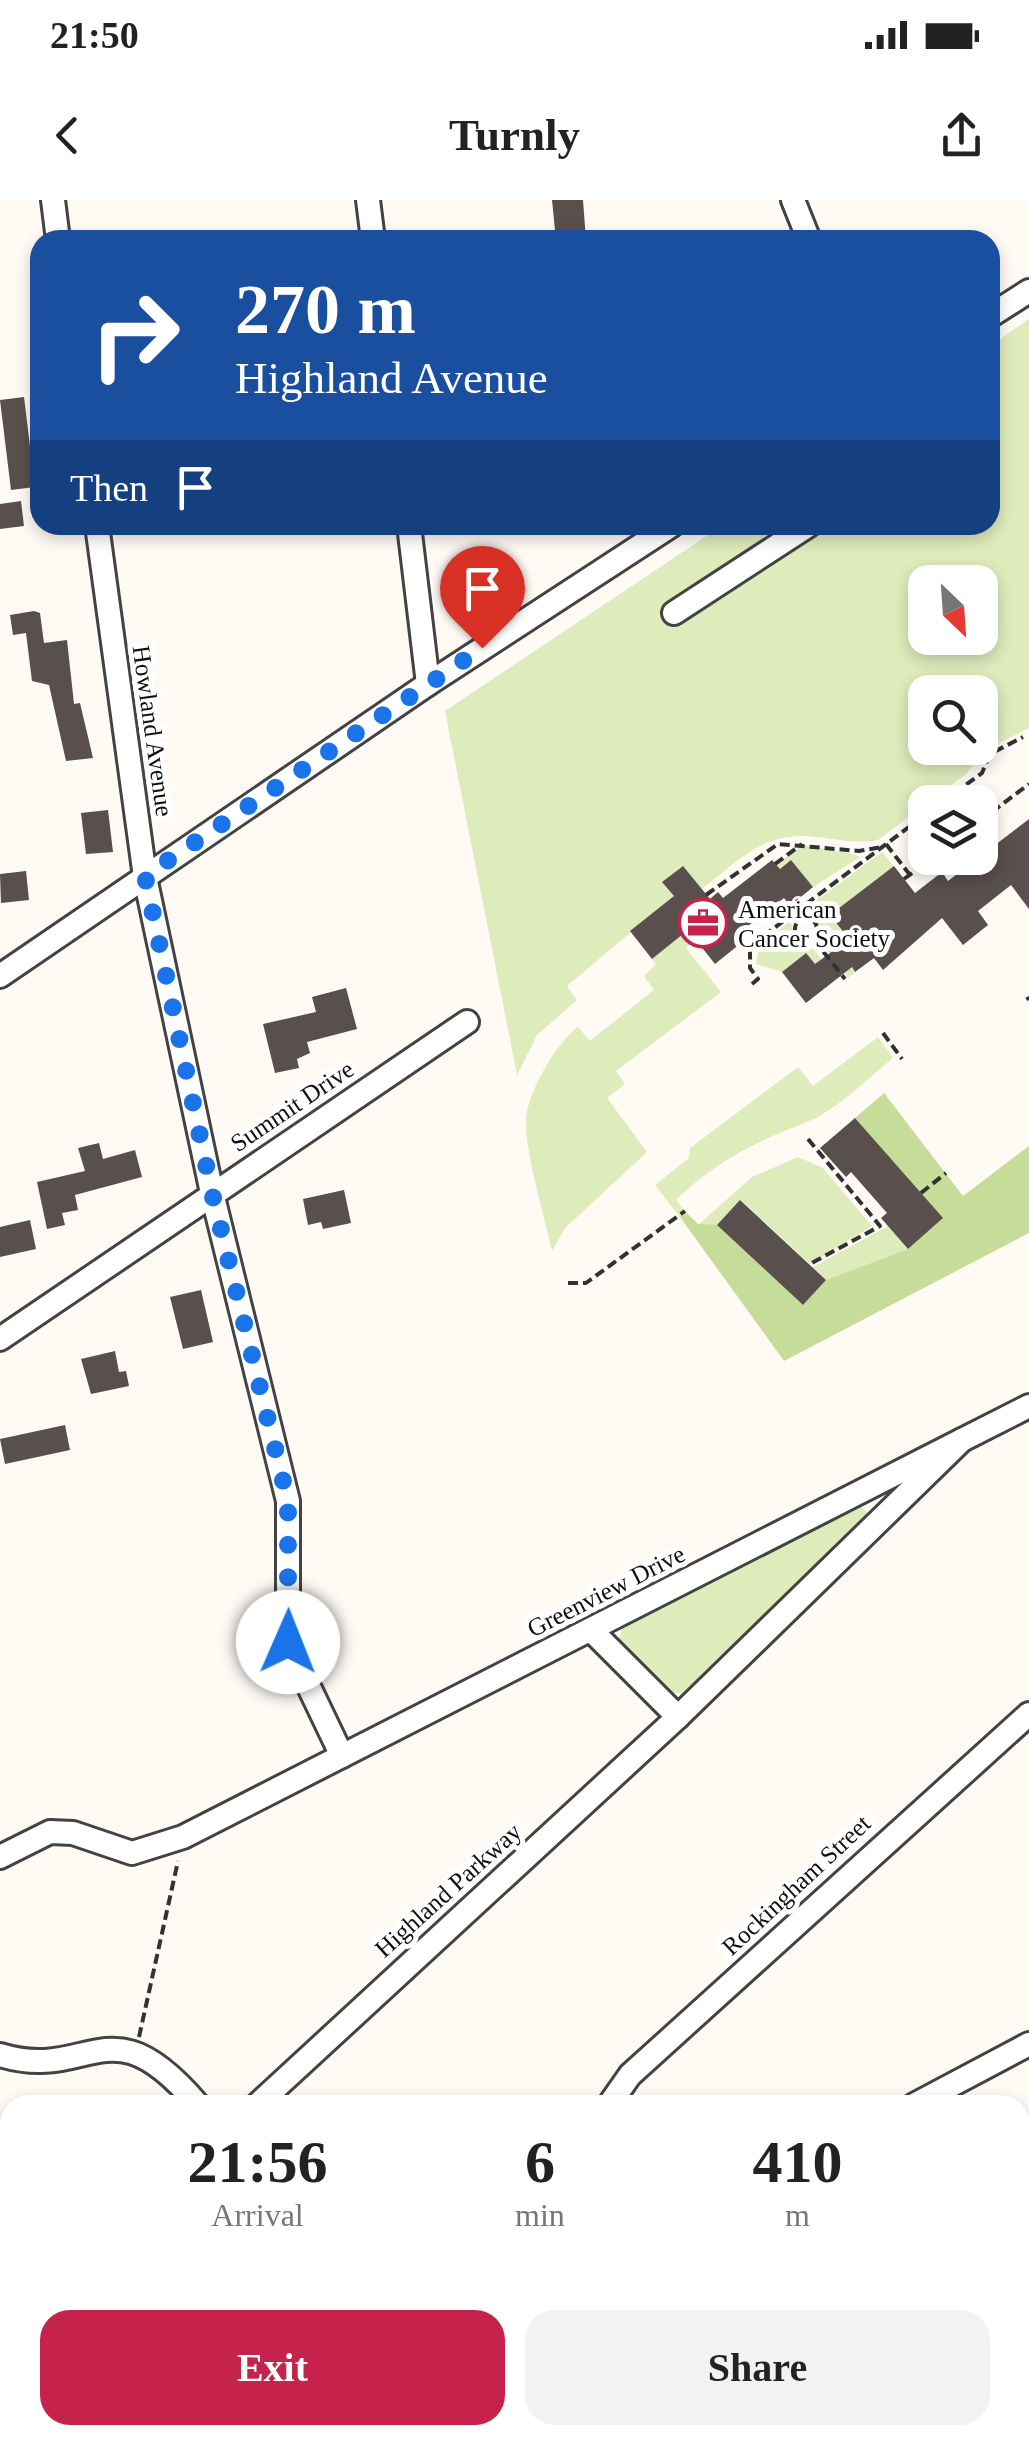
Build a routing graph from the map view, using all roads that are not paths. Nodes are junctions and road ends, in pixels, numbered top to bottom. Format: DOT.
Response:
graph roads {
  1 [pos="53,200"];
  2 [pos="368,200"];
  3 [pos="793,200"];
  4 [pos="57,230"];
  5 [pos="372,230"];
  6 [pos="805,230"];
  7 [pos="1029,290"];
  8 [pos="1000,309"];
  9 [pos="98,535"];
  10 [pos="409,535"];
  11 [pos="657,535"];
  12 [pos="794,535"];
  13 [pos="674,613"];
  14 [pos="428,684"];
  15 [pos="145,876"];
  16 [pos="0,976"];
  17 [pos="466,1022"];
  18 [pos="212,1193"];
  19 [pos="0,1339"];
  20 [pos="1029,1406"];
  21 [pos="962,1440"];
  22 [pos="591,1630"];
  23 [pos="1029,1714"];
  24 [pos="678,1717"];
  25 [pos="342,1756"];
  26 [pos="0,1857"];
  27 [pos="1029,2044"];
  28 [pos="0,2055"];
  29 [pos="189,2095"];
  30 [pos="268,2095"];
  31 [pos="616,2095"];
  32 [pos="933,2095"];
  1 -- 4 [label="street"];
  2 -- 5 [label="street"];
  3 -- 6 [label="street"];
  7 -- 8 [label="street"];
  9 -- 15 [label="street, Howland Avenue"];
  10 -- 14 [label="street"];
  11 -- 14 [label="street"];
  12 -- 13 [label="street"];
  14 -- 15 [label="street"];
  15 -- 16 [label="street"];
  15 -- 18 [label="street, Howland Avenue"];
  17 -- 18 [label="street, Summit Drive"];
  18 -- 19 [label="street, Summit Drive"];
  18 -- 25 [label="street, Howland Avenue"];
  20 -- 21 [label="street, Highland Parkway"];
  21 -- 22 [label="street, Greenview Drive"];
  21 -- 24 [label="street, Highland Parkway"];
  22 -- 24 [label="street"];
  22 -- 25 [label="street, Greenview Drive"];
  23 -- 31 [label="street, Rockingham Street"];
  24 -- 30 [label="street, Highland Parkway"];
  25 -- 26 [label="street, Greenview Drive"];
  27 -- 32 [label="street"];
  28 -- 29 [label="street"];
}
